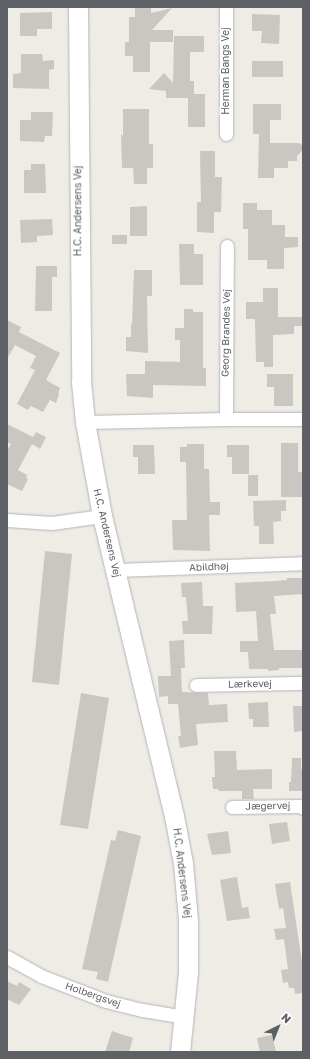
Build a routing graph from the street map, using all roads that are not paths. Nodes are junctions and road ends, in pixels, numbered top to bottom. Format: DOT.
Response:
graph roads {
  1 [pos="78,7"];
  2 [pos="226,7"];
  3 [pos="226,134"];
  4 [pos="227,246"];
  5 [pos="226,419"];
  6 [pos="303,419"];
  7 [pos="85,422"];
  8 [pos="102,516"];
  9 [pos="7,520"];
  10 [pos="303,563"];
  11 [pos="116,570"];
  12 [pos="303,683"];
  13 [pos="196,685"];
  14 [pos="232,807"];
  15 [pos="303,808"];
  16 [pos="7,958"];
  17 [pos="185,1017"];
  18 [pos="180,1052"];
  1 -- 7 [label="street, H.C. Andersens Vej"];
  2 -- 3 [label="street, Herman Bangs Vej"];
  4 -- 5 [label="street, Georg Brandes Vej"];
  5 -- 6 [label="street"];
  5 -- 7 [label="street"];
  7 -- 8 [label="street, H.C. Andersens Vej"];
  8 -- 9 [label="street"];
  8 -- 11 [label="street, H.C. Andersens Vej"];
  10 -- 11 [label="street, Abildhøj"];
  11 -- 17 [label="street, H.C. Andersens Vej"];
  12 -- 13 [label="street, Lærkevej"];
  14 -- 15 [label="street, Jægervej"];
  16 -- 17 [label="street, Holbergsvej"];
  17 -- 18 [label="street, H.C. Andersens Vej"];
}
